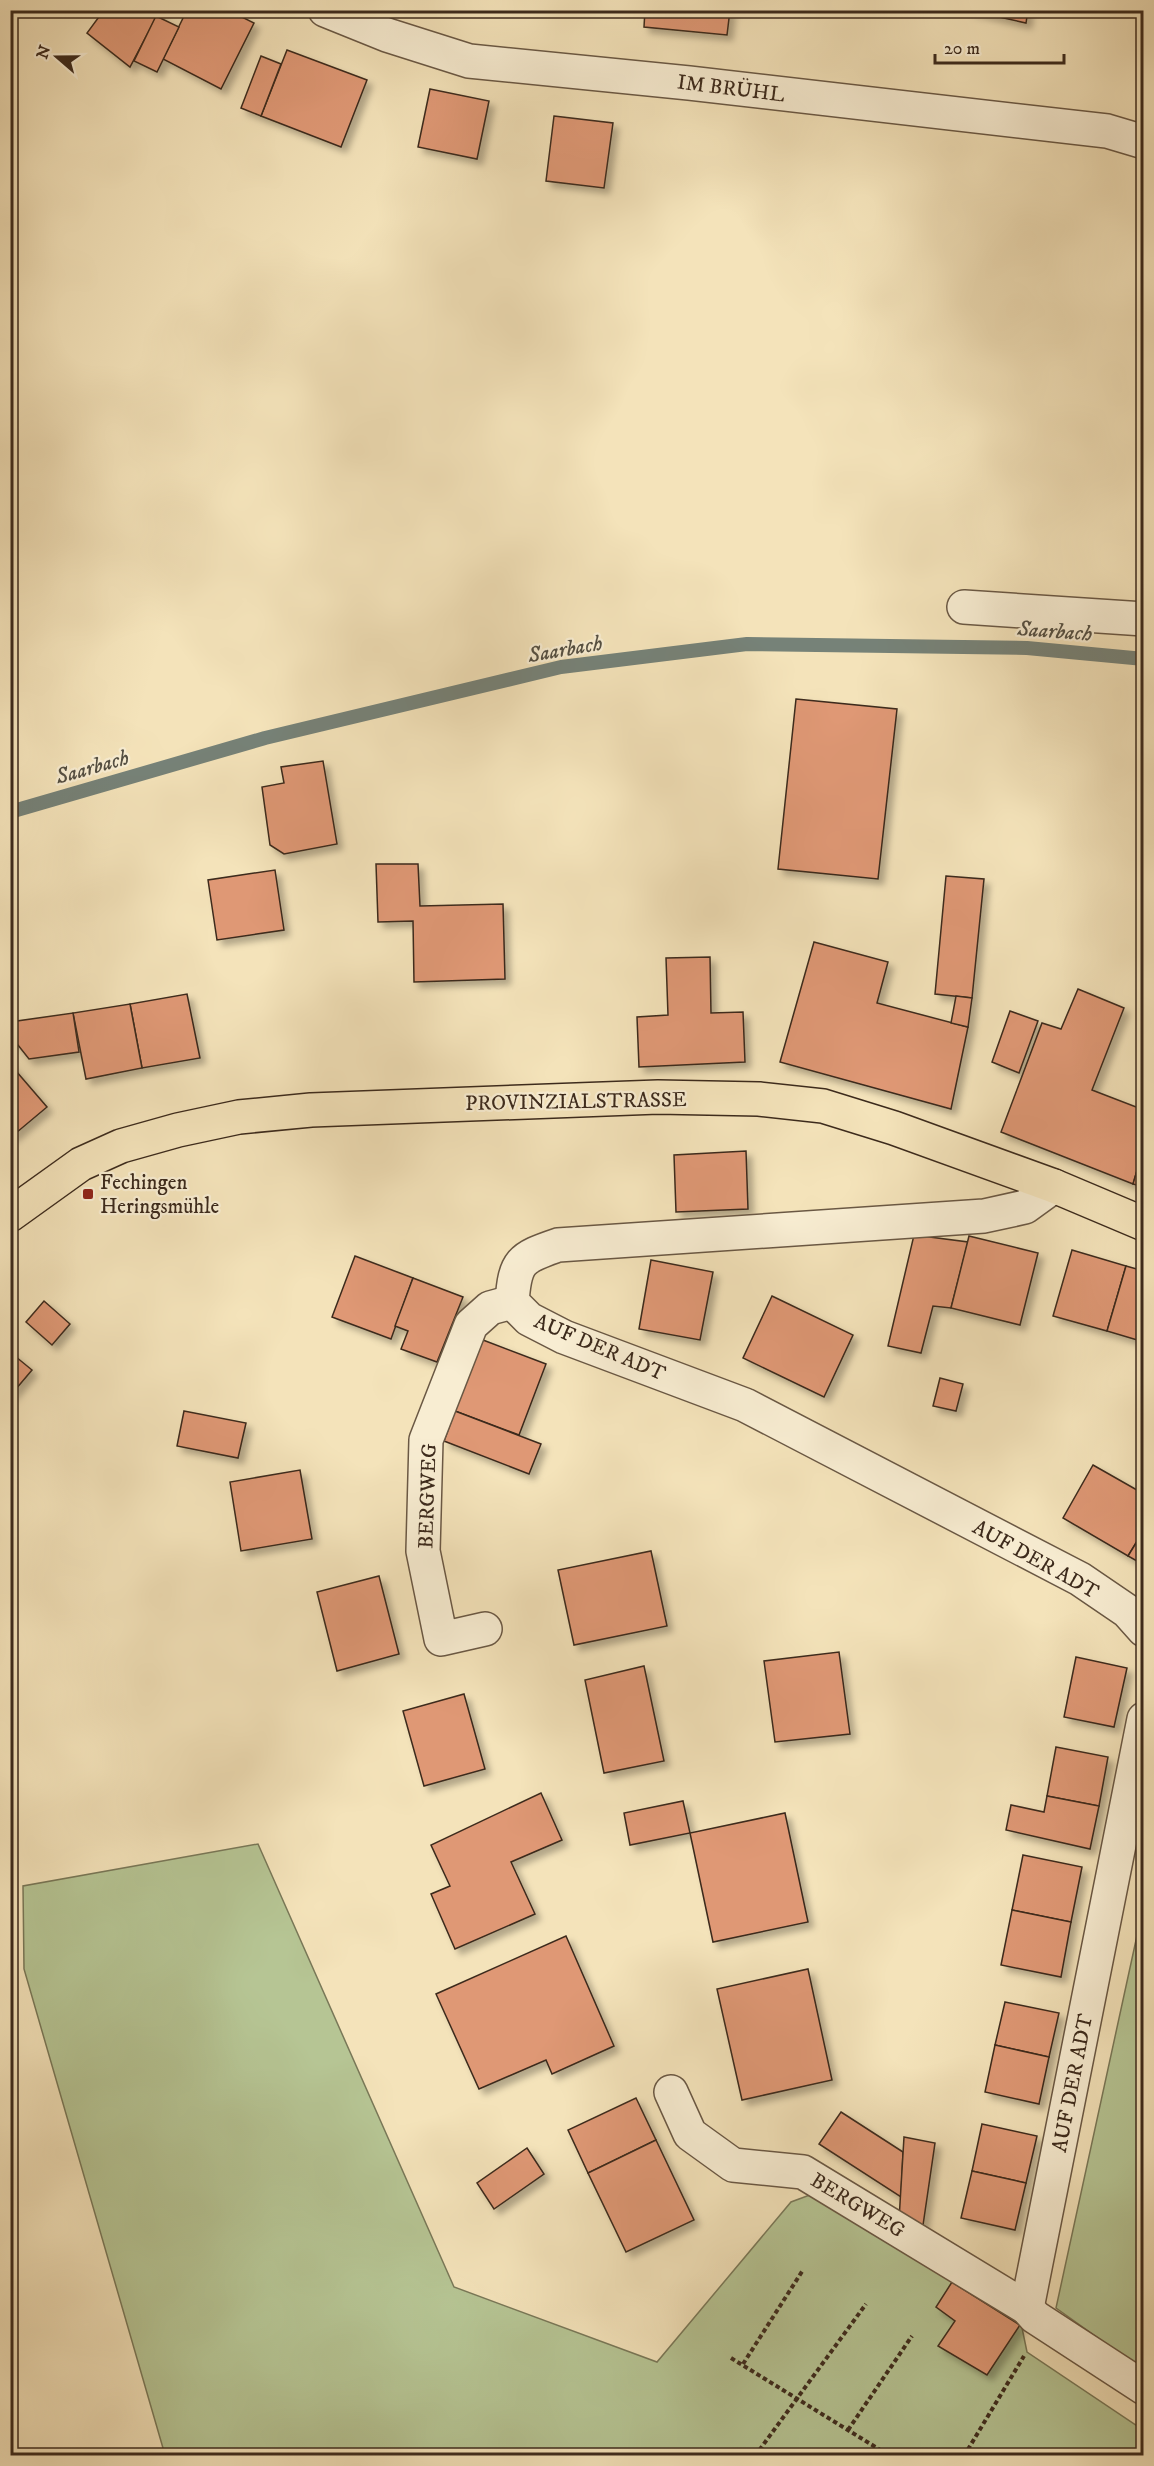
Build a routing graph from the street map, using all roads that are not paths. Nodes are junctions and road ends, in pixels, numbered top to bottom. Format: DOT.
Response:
graph roads {
  1 [pos="326,10"];
  2 [pos="1143,142"];
  3 [pos="964,607"];
  4 [pos="1143,620"];
  5 [pos="1054,1186"];
  6 [pos="10,1215"];
  7 [pos="1143,1224"];
  8 [pos="512,1302"];
  9 [pos="485,1629"];
  10 [pos="1143,1630"];
  11 [pos="1143,1719"];
  12 [pos="671,2092"];
  13 [pos="1031,2312"];
  14 [pos="1143,2388"];
  1 -- 2 [label="street, IM BRÜHL"];
  3 -- 4 [label="street"];
  5 -- 6 [label="main road, PROVINZIALSTRASSE"];
  5 -- 7 [label="main road, PROVINZIALSTRASSE"];
  5 -- 8 [label="street, AUF DER ADT"];
  8 -- 9 [label="street, BERGWEG"];
  8 -- 10 [label="street, AUF DER ADT"];
  11 -- 13 [label="street, AUF DER ADT"];
  12 -- 13 [label="street, BERGWEG"];
  13 -- 14 [label="street"];
}
